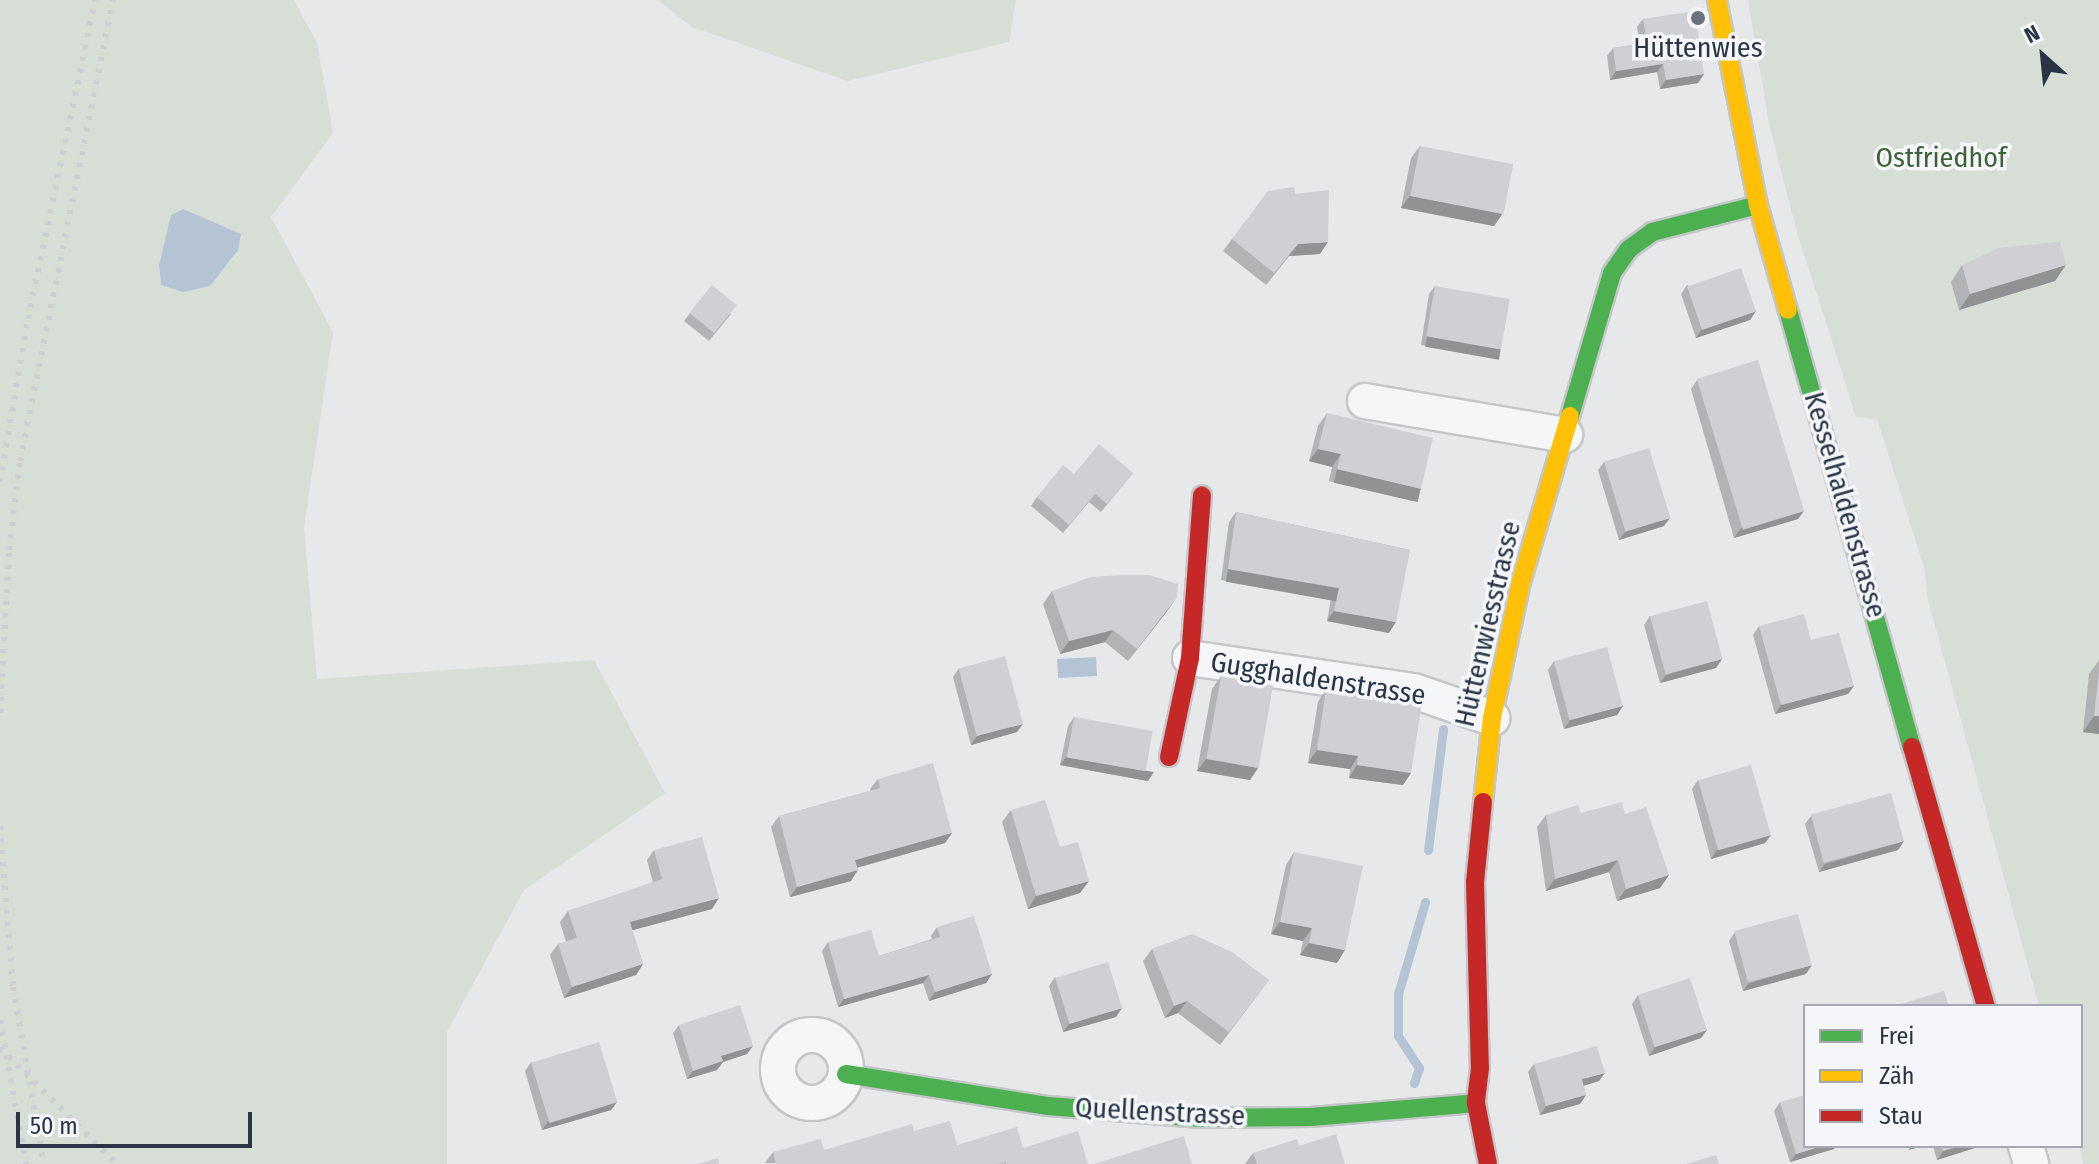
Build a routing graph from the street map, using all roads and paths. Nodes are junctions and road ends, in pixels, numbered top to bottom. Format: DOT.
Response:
graph roads {
  1 [pos="1717,0"];
  2 [pos="1758,205"];
  3 [pos="1365,401"];
  4 [pos="1565,435"];
  5 [pos="1202,495"];
  6 [pos="1190,658"];
  7 [pos="1492,718"];
  8 [pos="1169,757"];
  9 [pos="1985,1004"];
  10 [pos="846,1074"];
  11 [pos="1476,1103"];
  12 [pos="1488,1164"];
  1 -- 2 [label="street, Kesselhaldenstrasse"];
  2 -- 4 [label="street, Hüttenwiesstrasse"];
  2 -- 9 [label="street, Kesselhaldenstrasse"];
  3 -- 4 [label="street"];
  4 -- 7 [label="street, Hüttenwiesstrasse"];
  5 -- 6 [label="street"];
  6 -- 7 [label="street, Gugghaldenstrasse"];
  6 -- 8 [label="street"];
  7 -- 11 [label="street, Hüttenwiesstrasse"];
  10 -- 11 [label="street, Quellenstrasse"];
  11 -- 12 [label="street, Hüttenwiesstrasse"];
}
